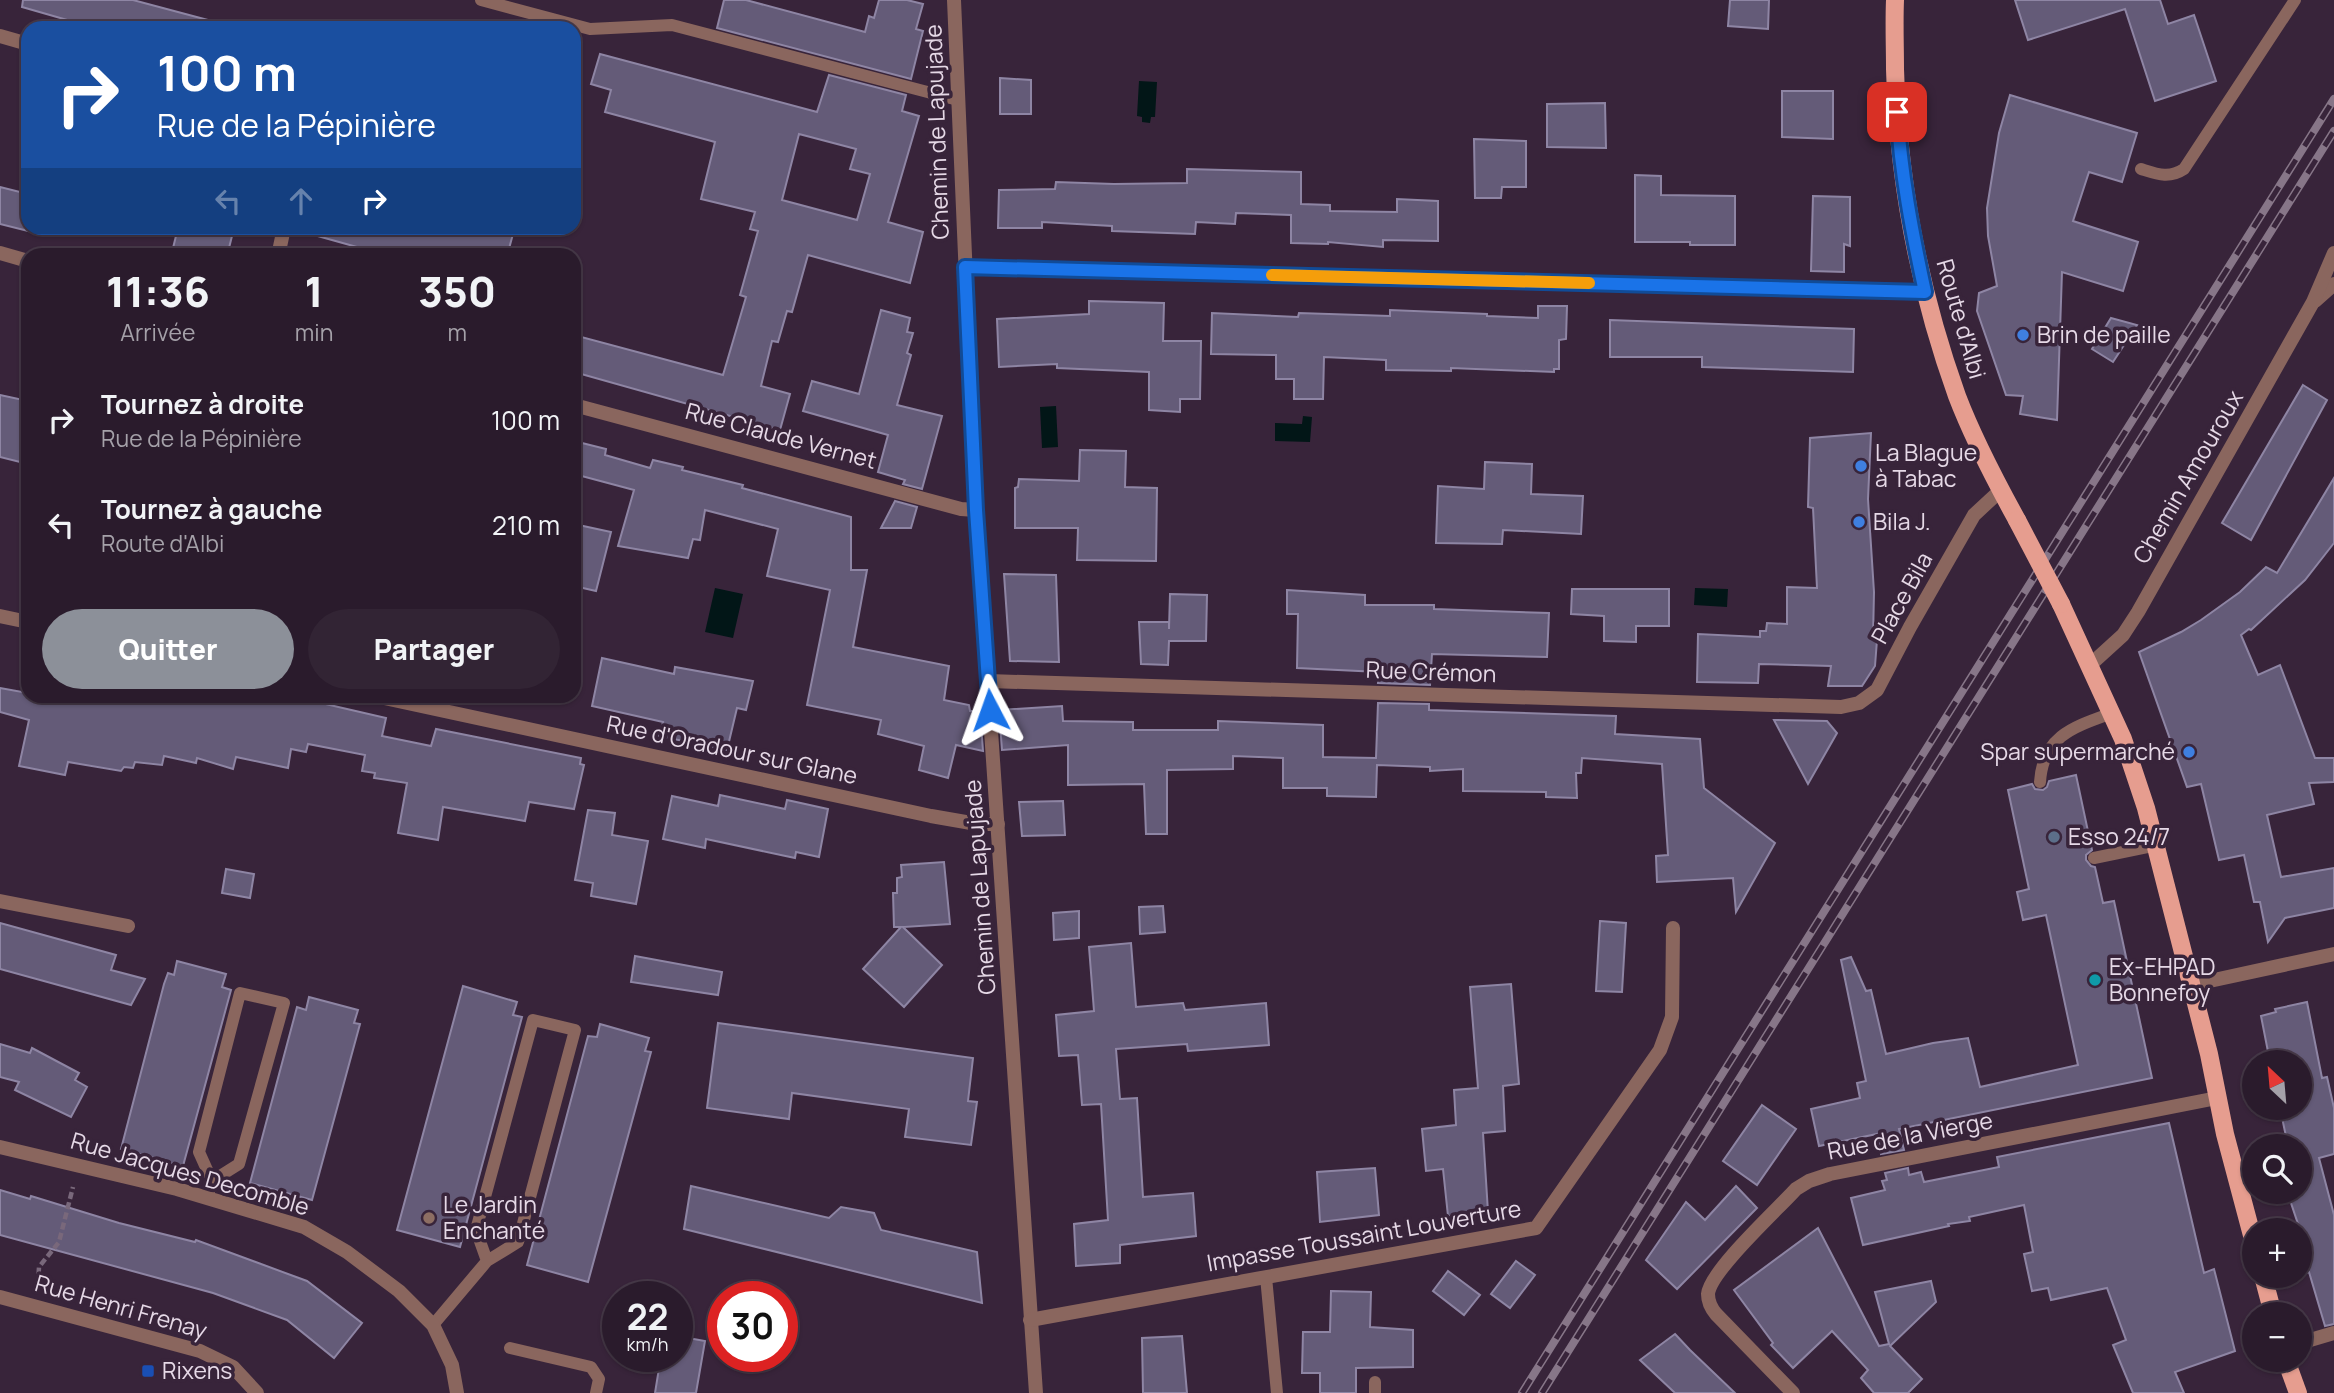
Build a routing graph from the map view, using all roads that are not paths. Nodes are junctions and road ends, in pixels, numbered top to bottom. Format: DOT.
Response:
graph roads {
  1 [pos="481,0"];
  2 [pos="954,0"];
  3 [pos="1895,0"];
  4 [pos="2295,0"];
  5 [pos="560,21"];
  6 [pos="581,27"];
  7 [pos="0,36"];
  8 [pos="21,42"];
  9 [pos="958,100"];
  10 [pos="2141,169"];
  11 [pos="0,253"];
  12 [pos="2334,253"];
  13 [pos="21,259"];
  14 [pos="965,267"];
  15 [pos="2334,284"];
  16 [pos="1925,292"];
  17 [pos="2314,302"];
  18 [pos="581,407"];
  19 [pos="2001,490"];
  20 [pos="976,510"];
  21 [pos="0,616"];
  22 [pos="21,620"];
  23 [pos="2090,665"];
  24 [pos="988,681"];
  25 [pos="1871,696"];
  26 [pos="407,703"];
  27 [pos="2112,713"];
  28 [pos="2040,782"];
  29 [pos="998,824"];
  30 [pos="2157,845"];
  31 [pos="2094,858"];
  32 [pos="0,901"];
  33 [pos="128,926"];
  34 [pos="1673,928"];
  35 [pos="2334,954"];
  36 [pos="2191,985"];
  37 [pos="2217,1098"];
  38 [pos="0,1147"];
  39 [pos="212,1181"];
  40 [pos="207,1198"];
  41 [pos="2248,1218"];
  42 [pos="487,1261"];
  43 [pos="1266,1277"];
  44 [pos="0,1297"];
  45 [pos="1030,1320"];
  46 [pos="433,1325"];
  47 [pos="2334,1333"];
  48 [pos="2312,1339"];
  49 [pos="510,1348"];
  50 [pos="2289,1372"];
  51 [pos="2294,1392"];
  52 [pos="257,1393"];
  53 [pos="457,1393"];
  54 [pos="596,1393"];
  55 [pos="1036,1393"];
  56 [pos="1277,1393"];
  57 [pos="1793,1393"];
  1 -- 5 [label="lane"];
  2 -- 9 [label="street, Chemin de Lapujade"];
  3 -- 16 [label="main road, Route d'Albi"];
  4 -- 10 [label="lane"];
  6 -- 9 [label="lane"];
  7 -- 8 [label="street"];
  9 -- 14 [label="street, Chemin de Lapujade"];
  11 -- 13 [label="street"];
  12 -- 17 [label="street, Chemin Amouroux"];
  14 -- 16 [label="street"];
  14 -- 20 [label="street, Chemin de Lapujade"];
  15 -- 17 [label="street, Chemin Amouroux"];
  16 -- 19 [label="main road, Route d'Albi"];
  17 -- 23 [label="street, Chemin Amouroux"];
  18 -- 20 [label="street, Rue Claude Vernet"];
  19 -- 23 [label="main road, Route d'Albi, bridge"];
  19 -- 25 [label="street, Place Bila"];
  20 -- 24 [label="street, Chemin de Lapujade"];
  21 -- 22 [label="street"];
  23 -- 27 [label="main road, Route d'Albi"];
  24 -- 25 [label="street, Rue Crémon"];
  24 -- 29 [label="street, Chemin de Lapujade"];
  26 -- 29 [label="street, Rue d'Oradour sur Glane"];
  27 -- 28 [label="lane"];
  27 -- 30 [label="main road, Route d'Albi"];
  29 -- 45 [label="street, Chemin de Lapujade"];
  30 -- 31 [label="lane"];
  30 -- 36 [label="main road, Route d'Albi"];
  32 -- 33 [label="street"];
  34 -- 43 [label="street, Impasse Toussaint Louverture"];
  35 -- 36 [label="street"];
  36 -- 37 [label="main road, Route d'Albi"];
  37 -- 41 [label="main road, Route d'Albi"];
  37 -- 57 [label="street, Rue de la Vierge"];
  38 -- 40 [label="street, Rue Jacques Decomble"];
  39 -- 39 [label="lane"];
  39 -- 40 [label="lane"];
  40 -- 46 [label="street, Rue Jacques Decomble"];
  42 -- 42 [label="lane"];
  42 -- 46 [label="lane"];
  43 -- 45 [label="street, Impasse Toussaint Louverture"];
  43 -- 56 [label="lane"];
  44 -- 52 [label="street, Rue Henri Frenay"];
  45 -- 55 [label="street, Chemin de Lapujade"];
  46 -- 53 [label="street, Rue Jacques Decomble"];
  47 -- 48 [label="street"];
  49 -- 54 [label="lane"];
  50 -- 51 [label="main road"];
}
